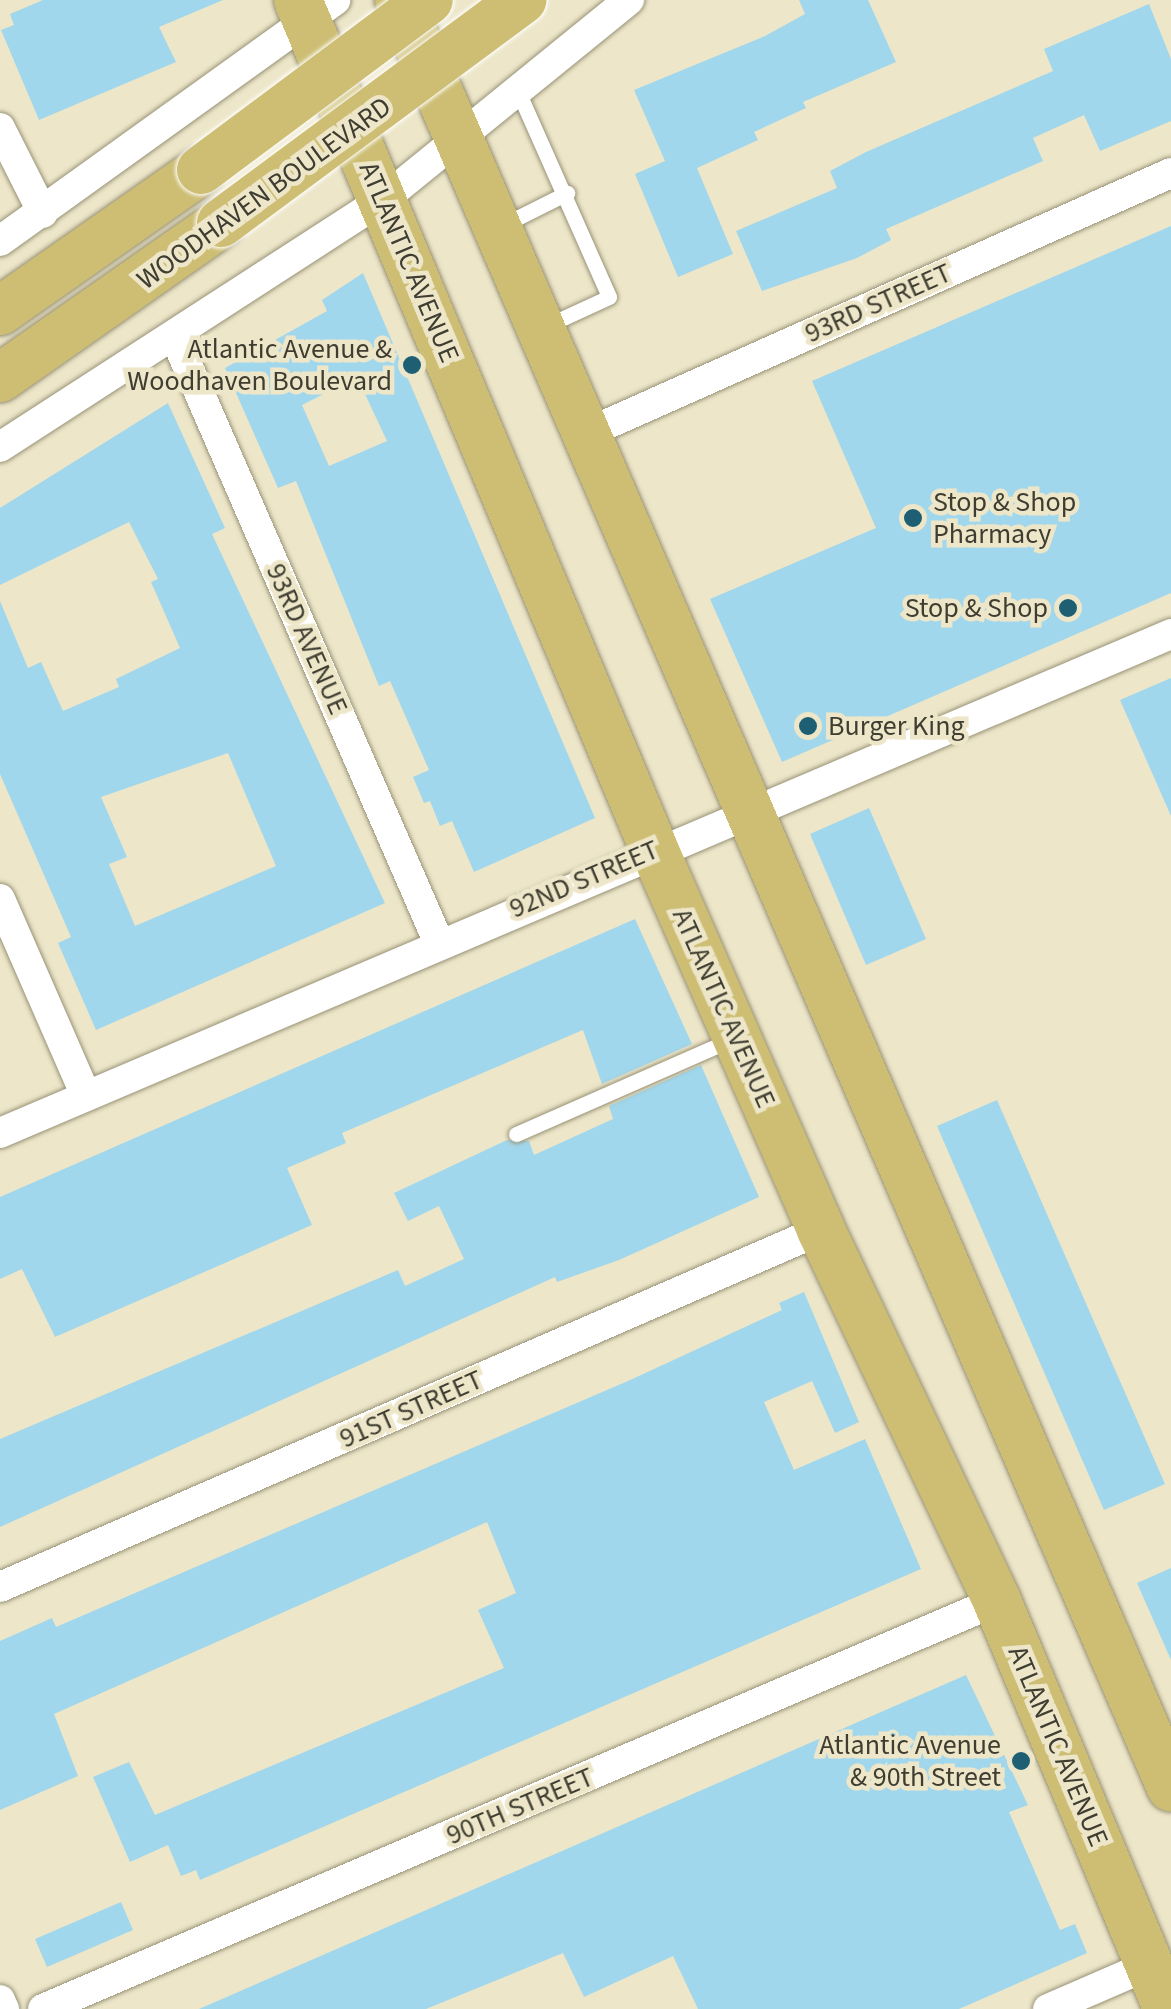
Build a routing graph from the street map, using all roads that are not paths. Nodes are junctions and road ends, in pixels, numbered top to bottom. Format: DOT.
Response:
graph roads {
  1 [pos="399,0"];
  2 [pos="429,0"];
  3 [pos="522,0"];
  4 [pos="629,0"];
  5 [pos="314,8"];
  6 [pos="517,88"];
  7 [pos="0,128"];
  8 [pos="456,137"];
  9 [pos="1171,173"];
  10 [pos="567,193"];
  11 [pos="384,199"];
  12 [pos="43,213"];
  13 [pos="496,228"];
  14 [pos="0,241"];
  15 [pos="0,310"];
  16 [pos="539,328"];
  17 [pos="175,337"];
  18 [pos="0,378"];
  19 [pos="585,434"];
  20 [pos="0,447"];
  21 [pos="1171,634"];
  22 [pos="750,812"];
  23 [pos="654,849"];
  24 [pos="0,899"];
  25 [pos="438,941"];
  26 [pos="736,1036"];
  27 [pos="86,1096"];
  28 [pos="0,1134"];
  29 [pos="516,1134"];
  30 [pos="821,1230"];
  31 [pos="0,1587"];
  32 [pos="997,1602"];
  33 [pos="1171,1787"];
  34 [pos="1149,1964"];
  35 [pos="0,2000"];
  36 [pos="4,2009"];
  37 [pos="43,2009"];
  38 [pos="1048,2009"];
  39 [pos="1168,2009"];
  1 -- 8 [label="main road"];
  2 -- 15 [label="main road, WOODHAVEN BOULEVARD, bridge"];
  3 -- 18 [label="main road, WOODHAVEN BOULEVARD, bridge"];
  4 -- 6 [label="street"];
  5 -- 11 [label="main road, ATLANTIC AVENUE"];
  5 -- 12 [label="street"];
  6 -- 8 [label="street"];
  6 -- 10 [label="lane"];
  7 -- 12 [label="street"];
  8 -- 11 [label="street"];
  8 -- 13 [label="main road"];
  9 -- 19 [label="street, 93RD STREET"];
  10 -- 13 [label="lane"];
  10 -- 16 [label="lane"];
  11 -- 17 [label="street"];
  11 -- 23 [label="main road, ATLANTIC AVENUE"];
  12 -- 14 [label="street"];
  13 -- 16 [label="main road"];
  16 -- 19 [label="main road"];
  17 -- 20 [label="street"];
  17 -- 25 [label="street, 93RD AVENUE"];
  19 -- 22 [label="main road"];
  21 -- 22 [label="street, 92ND STREET"];
  22 -- 23 [label="street, 92ND STREET"];
  22 -- 33 [label="main road"];
  23 -- 25 [label="street, 92ND STREET"];
  23 -- 26 [label="main road, ATLANTIC AVENUE"];
  24 -- 27 [label="street"];
  25 -- 27 [label="street, 92ND STREET"];
  26 -- 29 [label="lane"];
  26 -- 30 [label="main road, ATLANTIC AVENUE"];
  27 -- 28 [label="street, 92ND STREET"];
  30 -- 31 [label="street, 91ST STREET"];
  30 -- 32 [label="main road, ATLANTIC AVENUE"];
  32 -- 34 [label="main road, ATLANTIC AVENUE"];
  32 -- 37 [label="street, 90TH STREET"];
  34 -- 38 [label="street"];
  34 -- 39 [label="main road, ATLANTIC AVENUE"];
  35 -- 36 [label="street"];
}
